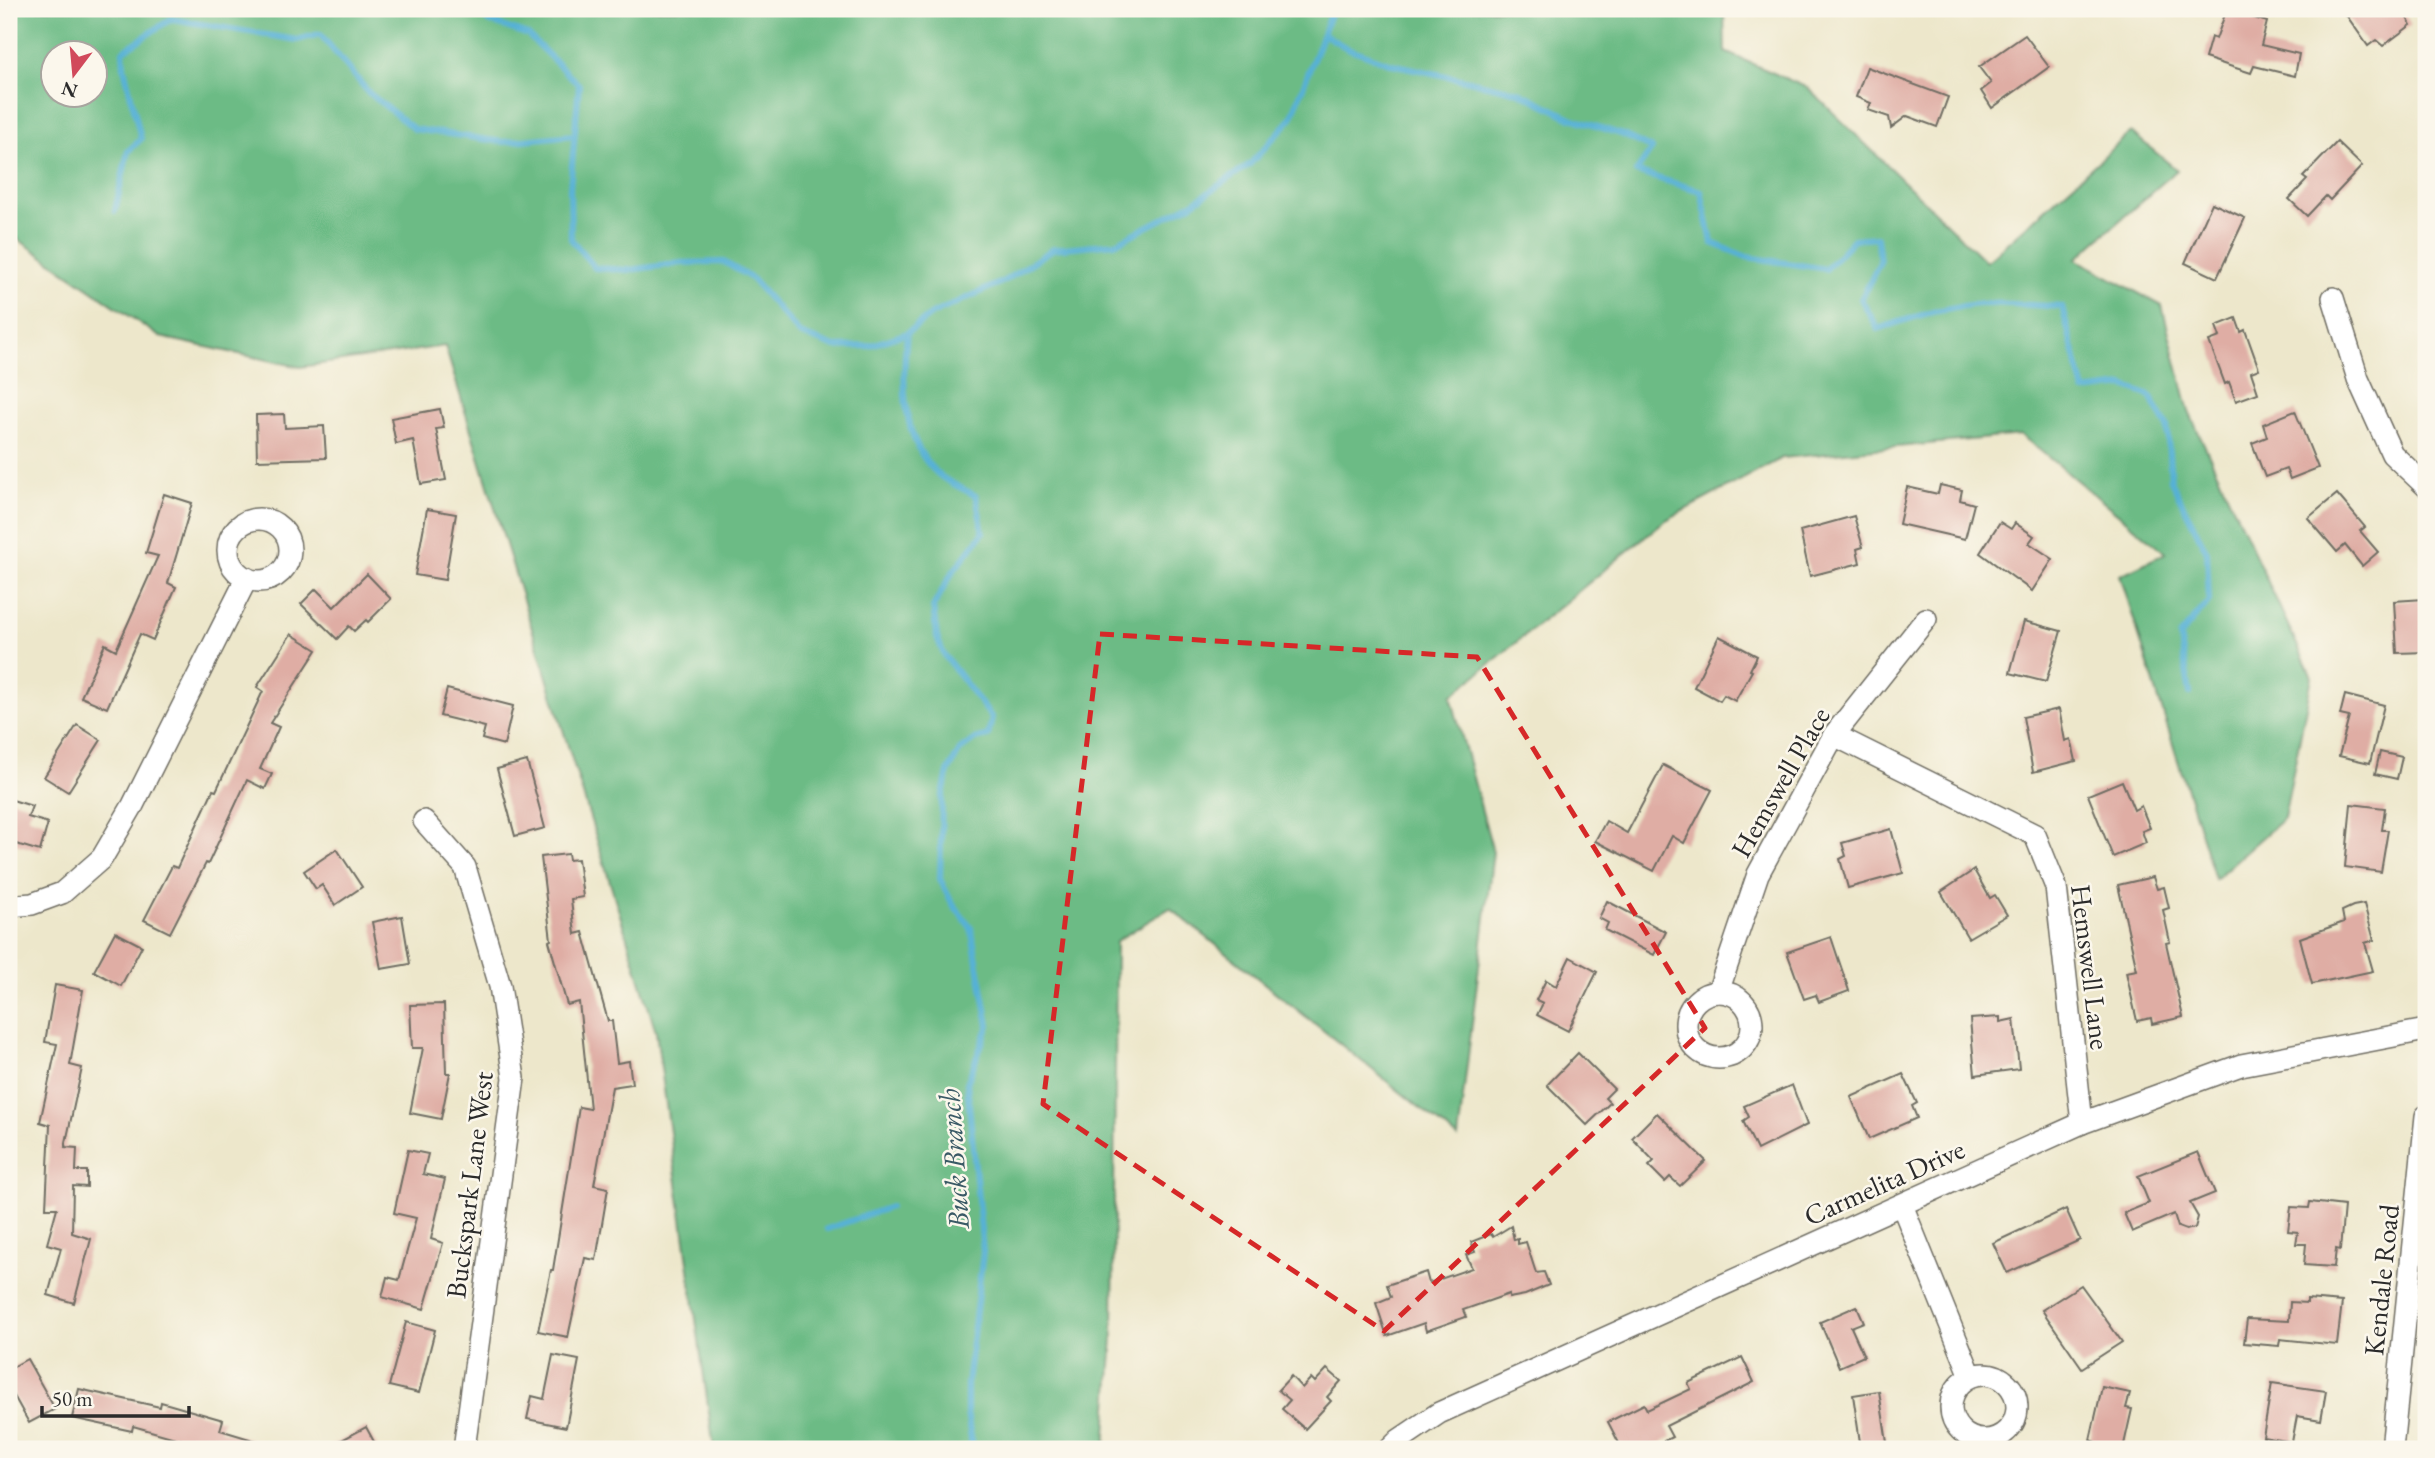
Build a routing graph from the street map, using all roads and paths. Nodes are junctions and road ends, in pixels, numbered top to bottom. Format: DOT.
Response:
graph roads {
  1 [pos="2333,298"];
  2 [pos="2426,486"];
  3 [pos="247,579"];
  4 [pos="1926,619"];
  5 [pos="1834,735"];
  6 [pos="424,821"];
  7 [pos="9,906"];
  8 [pos="1718,992"];
  9 [pos="2426,1030"];
  10 [pos="2426,1116"];
  11 [pos="2082,1124"];
  12 [pos="1902,1205"];
  13 [pos="1971,1376"];
  14 [pos="464,1449"];
  15 [pos="1390,1449"];
  16 [pos="2392,1449"];
  1 -- 2 [label="street"];
  3 -- 7 [label="street"];
  4 -- 5 [label="street, Hemswell Place"];
  5 -- 8 [label="street, Hemswell Place"];
  5 -- 11 [label="street, Hemswell Lane"];
  6 -- 14 [label="street, Buckspark Lane West"];
  9 -- 11 [label="street, Carmelita Drive"];
  10 -- 16 [label="street, Kendale Road"];
  11 -- 12 [label="street, Carmelita Drive"];
  12 -- 13 [label="street"];
  12 -- 15 [label="street, Carmelita Drive"];
}
